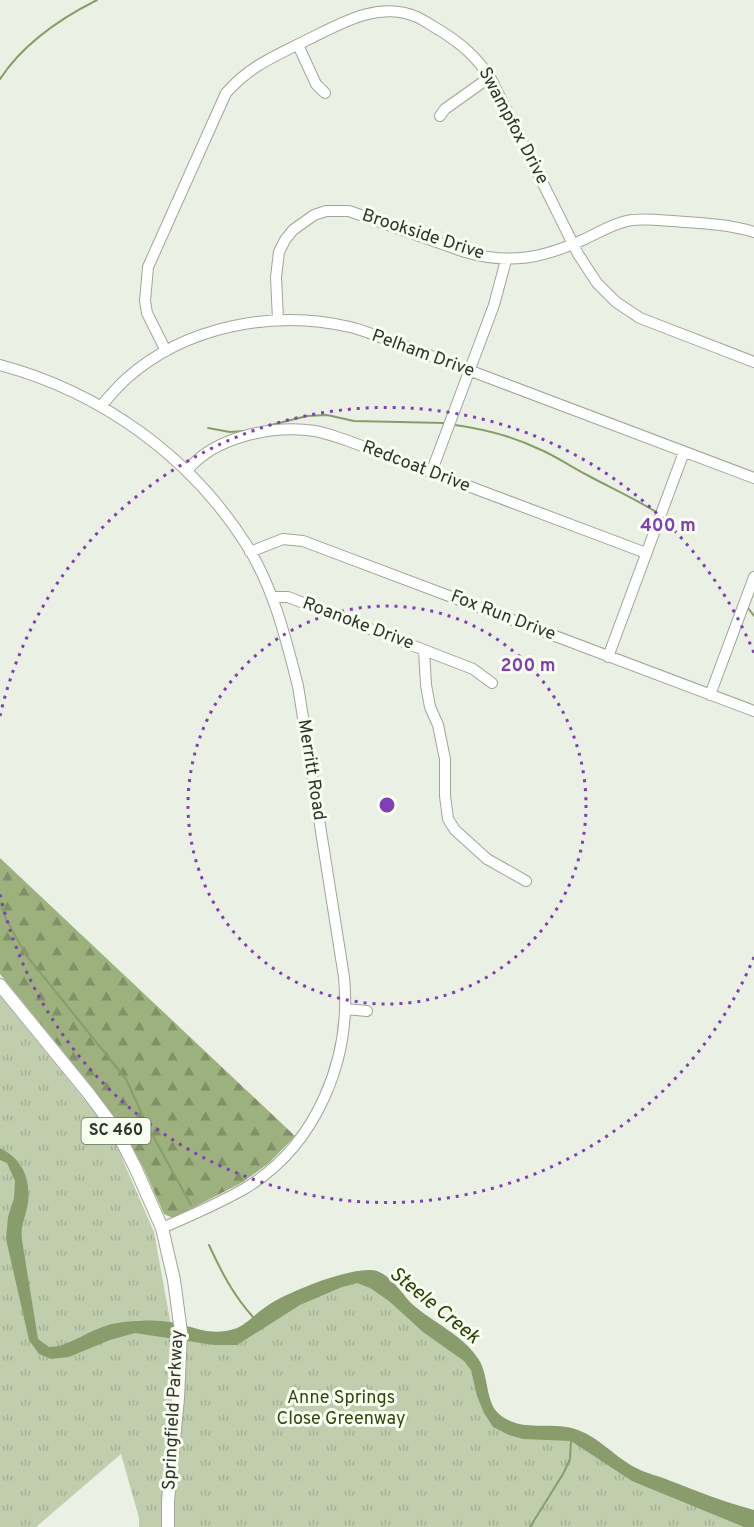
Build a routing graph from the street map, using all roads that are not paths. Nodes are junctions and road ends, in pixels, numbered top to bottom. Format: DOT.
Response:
graph roads {
  1 [pos="298,45"];
  2 [pos="490,77"];
  3 [pos="325,93"];
  4 [pos="440,116"];
  5 [pos="754,232"];
  6 [pos="573,244"];
  7 [pos="506,260"];
  8 [pos="278,320"];
  9 [pos="165,351"];
  10 [pos="754,362"];
  11 [pos="0,365"];
  12 [pos="470,370"];
  13 [pos="101,406"];
  14 [pos="684,452"];
  15 [pos="187,471"];
  16 [pos="431,472"];
  17 [pos="754,478"];
  18 [pos="250,552"];
  19 [pos="646,554"];
  20 [pos="754,577"];
  21 [pos="272,597"];
  22 [pos="424,650"];
  23 [pos="608,657"];
  24 [pos="492,684"];
  25 [pos="710,695"];
  26 [pos="754,711"];
  27 [pos="526,880"];
  28 [pos="0,985"];
  29 [pos="346,1009"];
  30 [pos="367,1011"];
  31 [pos="162,1228"];
  32 [pos="168,1527"];
  1 -- 2 [label="street, Swampfox Drive"];
  1 -- 3 [label="street"];
  1 -- 9 [label="street, Swampfox Drive"];
  2 -- 4 [label="street"];
  2 -- 6 [label="street, Swampfox Drive"];
  5 -- 6 [label="street, Brookside Drive"];
  6 -- 7 [label="street, Brookside Drive"];
  6 -- 10 [label="street, Swampfox Drive"];
  7 -- 8 [label="street, Brookside Drive"];
  7 -- 12 [label="street"];
  8 -- 9 [label="street, Pelham Drive"];
  8 -- 12 [label="street, Pelham Drive"];
  9 -- 13 [label="street, Pelham Drive"];
  11 -- 13 [label="street, Merritt Road"];
  12 -- 14 [label="street, Pelham Drive"];
  12 -- 16 [label="street"];
  13 -- 15 [label="street, Merritt Road"];
  14 -- 17 [label="street, Pelham Drive"];
  14 -- 19 [label="street"];
  15 -- 16 [label="street, Redcoat Drive"];
  15 -- 18 [label="street, Merritt Road"];
  16 -- 19 [label="street, Redcoat Drive"];
  18 -- 21 [label="street, Merritt Road"];
  18 -- 23 [label="street, Fox Run Drive"];
  19 -- 23 [label="street"];
  20 -- 25 [label="street"];
  21 -- 22 [label="street, Roanoke Drive"];
  21 -- 29 [label="street, Merritt Road"];
  22 -- 24 [label="street"];
  22 -- 27 [label="street, Roanoke Drive"];
  23 -- 25 [label="street, Fox Run Drive"];
  25 -- 26 [label="street, Fox Run Drive"];
  28 -- 31 [label="main road, Springfield Parkway / SC 460"];
  29 -- 30 [label="street"];
  29 -- 31 [label="street, Merritt Road"];
  31 -- 32 [label="main road, Springfield Parkway / SC 460"];
}
